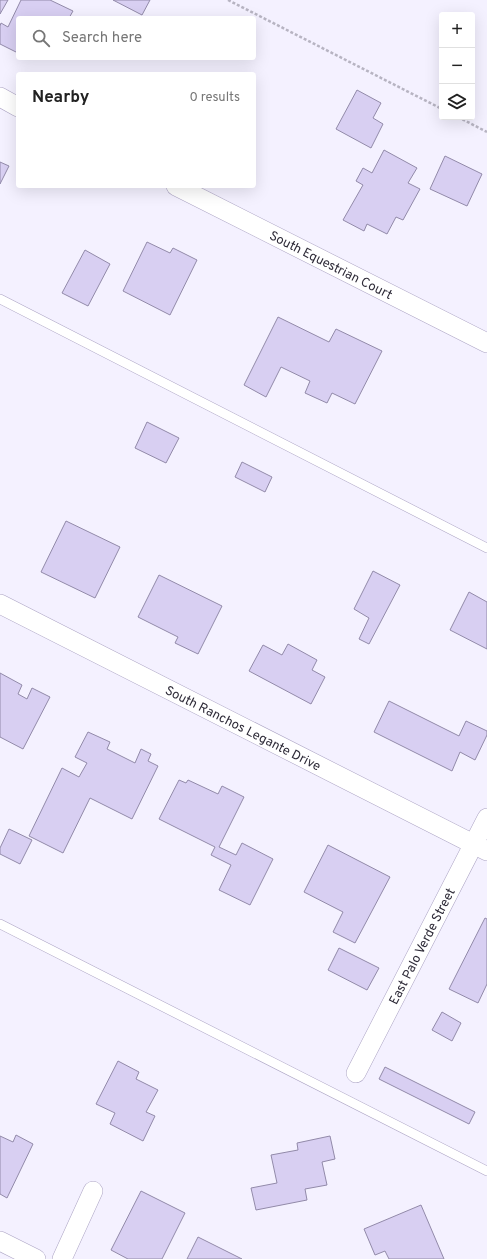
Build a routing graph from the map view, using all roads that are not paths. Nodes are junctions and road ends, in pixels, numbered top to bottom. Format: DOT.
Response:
graph roads {
  1 [pos="0,98"];
  2 [pos="16,105"];
  3 [pos="180,188"];
  4 [pos="0,299"];
  5 [pos="487,343"];
  6 [pos="487,548"];
  7 [pos="0,604"];
  8 [pos="487,818"];
  9 [pos="480,847"];
  10 [pos="0,924"];
  11 [pos="356,1072"];
  12 [pos="487,1171"];
  13 [pos="92,1191"];
  14 [pos="0,1241"];
  15 [pos="36,1259"];
  16 [pos="62,1259"];
  1 -- 2 [label="street"];
  3 -- 5 [label="street, South Equestrian Court"];
  4 -- 6 [label="lane"];
  7 -- 9 [label="street, South Ranchos Legante Drive"];
  8 -- 9 [label="street, East Palo Verde Street"];
  9 -- 11 [label="street, East Palo Verde Street"];
  10 -- 12 [label="lane"];
  13 -- 16 [label="street"];
  14 -- 15 [label="street"];
}
